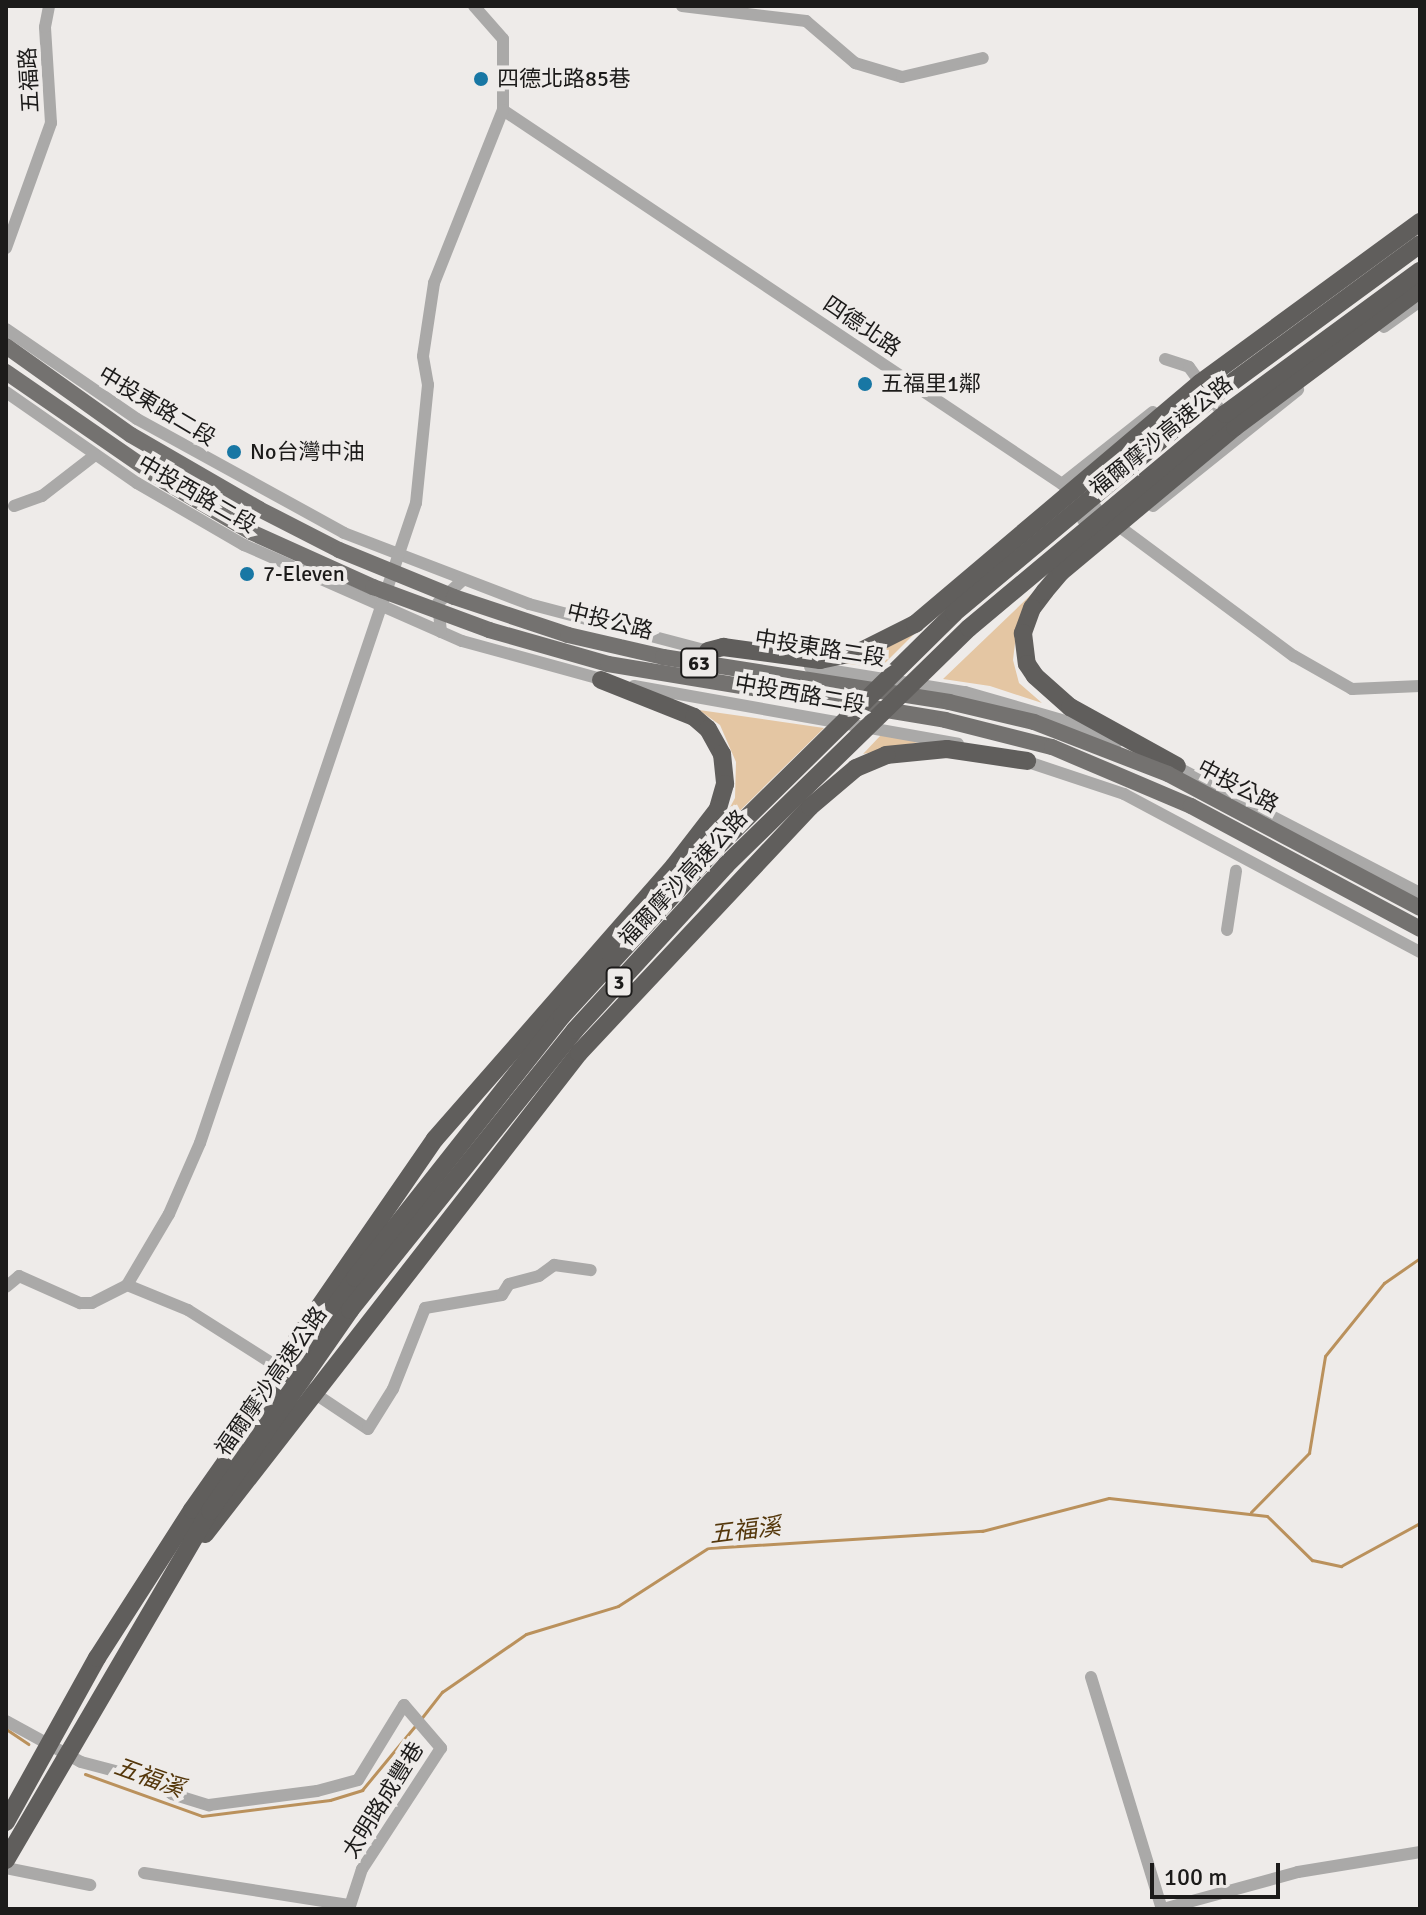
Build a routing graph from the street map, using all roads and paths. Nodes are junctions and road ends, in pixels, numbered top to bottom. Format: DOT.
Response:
graph roads {
  1 [pos="49,6"];
  2 [pos="474,6"];
  3 [pos="682,6"];
  4 [pos="983,58"];
  5 [pos="503,110"];
  6 [pos="1420,219"];
  7 [pos="7,244"];
  8 [pos="1420,244"];
  9 [pos="1420,271"];
  10 [pos="1420,289"];
  11 [pos="1420,301"];
  12 [pos="6,329"];
  13 [pos="6,346"];
  14 [pos="1165,359"];
  15 [pos="6,372"];
  16 [pos="1194,379"];
  17 [pos="6,392"];
  18 [pos="1241,436"];
  19 [pos="95,455"];
  20 [pos="1062,484"];
  21 [pos="14,506"];
  22 [pos="1096,508"];
  23 [pos="1083,520"];
  24 [pos="1125,529"];
  25 [pos="398,556"];
  26 [pos="463,580"];
  27 [pos="382,609"];
  28 [pos="441,632"];
  29 [pos="708,651"];
  30 [pos="601,680"];
  31 [pos="1420,686"];
  32 [pos="1027,761"];
  33 [pos="1177,766"];
  34 [pos="1328,843"];
  35 [pos="1236,871"];
  36 [pos="1276,873"];
  37 [pos="1420,893"];
  38 [pos="1420,908"];
  39 [pos="1420,929"];
  40 [pos="1227,930"];
  41 [pos="1420,952"];
  42 [pos="591,1270"];
  43 [pos="127,1285"];
  44 [pos="6,1287"];
  45 [pos="192,1510"];
  46 [pos="189,1550"];
  47 [pos="1091,1677"];
  48 [pos="6,1721"];
  49 [pos="6,1822"];
  50 [pos="1420,1852"];
  51 [pos="6,1860"];
  52 [pos="6,1868"];
  53 [pos="144,1873"];
  54 [pos="90,1885"];
  55 [pos="349,1907"];
  56 [pos="1162,1909"];
  1 -- 7 [label="street, 五福路"];
  2 -- 5 [label="street"];
  3 -- 4 [label="street"];
  5 -- 20 [label="street, 四德北路"];
  5 -- 25 [label="street"];
  6 -- 16 [label="street"];
  6 -- 29 [label="highway, bridge"];
  8 -- 45 [label="highway, 福爾摩沙高速公路 / 3, bridge"];
  9 -- 46 [label="highway, 福爾摩沙高速公路 / 3, bridge"];
  10 -- 33 [label="highway, bridge"];
  11 -- 18 [label="street"];
  12 -- 25 [label="street, 中投東路二段"];
  13 -- 38 [label="main road, 中投公路 / 63, bridge"];
  14 -- 16 [label="street"];
  15 -- 39 [label="main road, 中投公路 / 63, bridge"];
  16 -- 18 [label="street"];
  16 -- 20 [label="street"];
  17 -- 19 [label="street, 中投西路二段"];
  18 -- 24 [label="street"];
  19 -- 21 [label="street"];
  19 -- 27 [label="street, 中投西路二段"];
  20 -- 22 [label="street, 四德北路"];
  22 -- 23 [label="street"];
  22 -- 24 [label="street, 四德北路"];
  24 -- 31 [label="street, 四德北路"];
  25 -- 26 [label="street, 中投東路二段"];
  25 -- 27 [label="street"];
  26 -- 28 [label="street"];
  26 -- 29 [label="street, 中投東路二段"];
  27 -- 28 [label="street, 中投西路二段"];
  27 -- 43 [label="street"];
  28 -- 30 [label="street, 中投西路二段"];
  29 -- 33 [label="street, 中投東路二段"];
  30 -- 32 [label="street, 中投西路二段"];
  30 -- 45 [label="highway, bridge"];
  32 -- 36 [label="street, 中投西路二段"];
  32 -- 46 [label="highway, bridge"];
  33 -- 34 [label="street, 中投東路二段"];
  34 -- 36 [label="street"];
  34 -- 37 [label="street, 中投東路二段"];
  35 -- 40 [label="street"];
  36 -- 41 [label="street, 中投西路二段"];
  42 -- 43 [label="street"];
  43 -- 44 [label="street"];
  45 -- 49 [label="highway, 福爾摩沙高速公路 / 3, bridge"];
  46 -- 51 [label="highway, 福爾摩沙高速公路 / 3, bridge"];
  47 -- 56 [label="street"];
  48 -- 55 [label="street, 太明路成豐巷"];
  50 -- 56 [label="street"];
  52 -- 54 [label="street"];
  53 -- 55 [label="street, 太明路成豐巷"];
}
